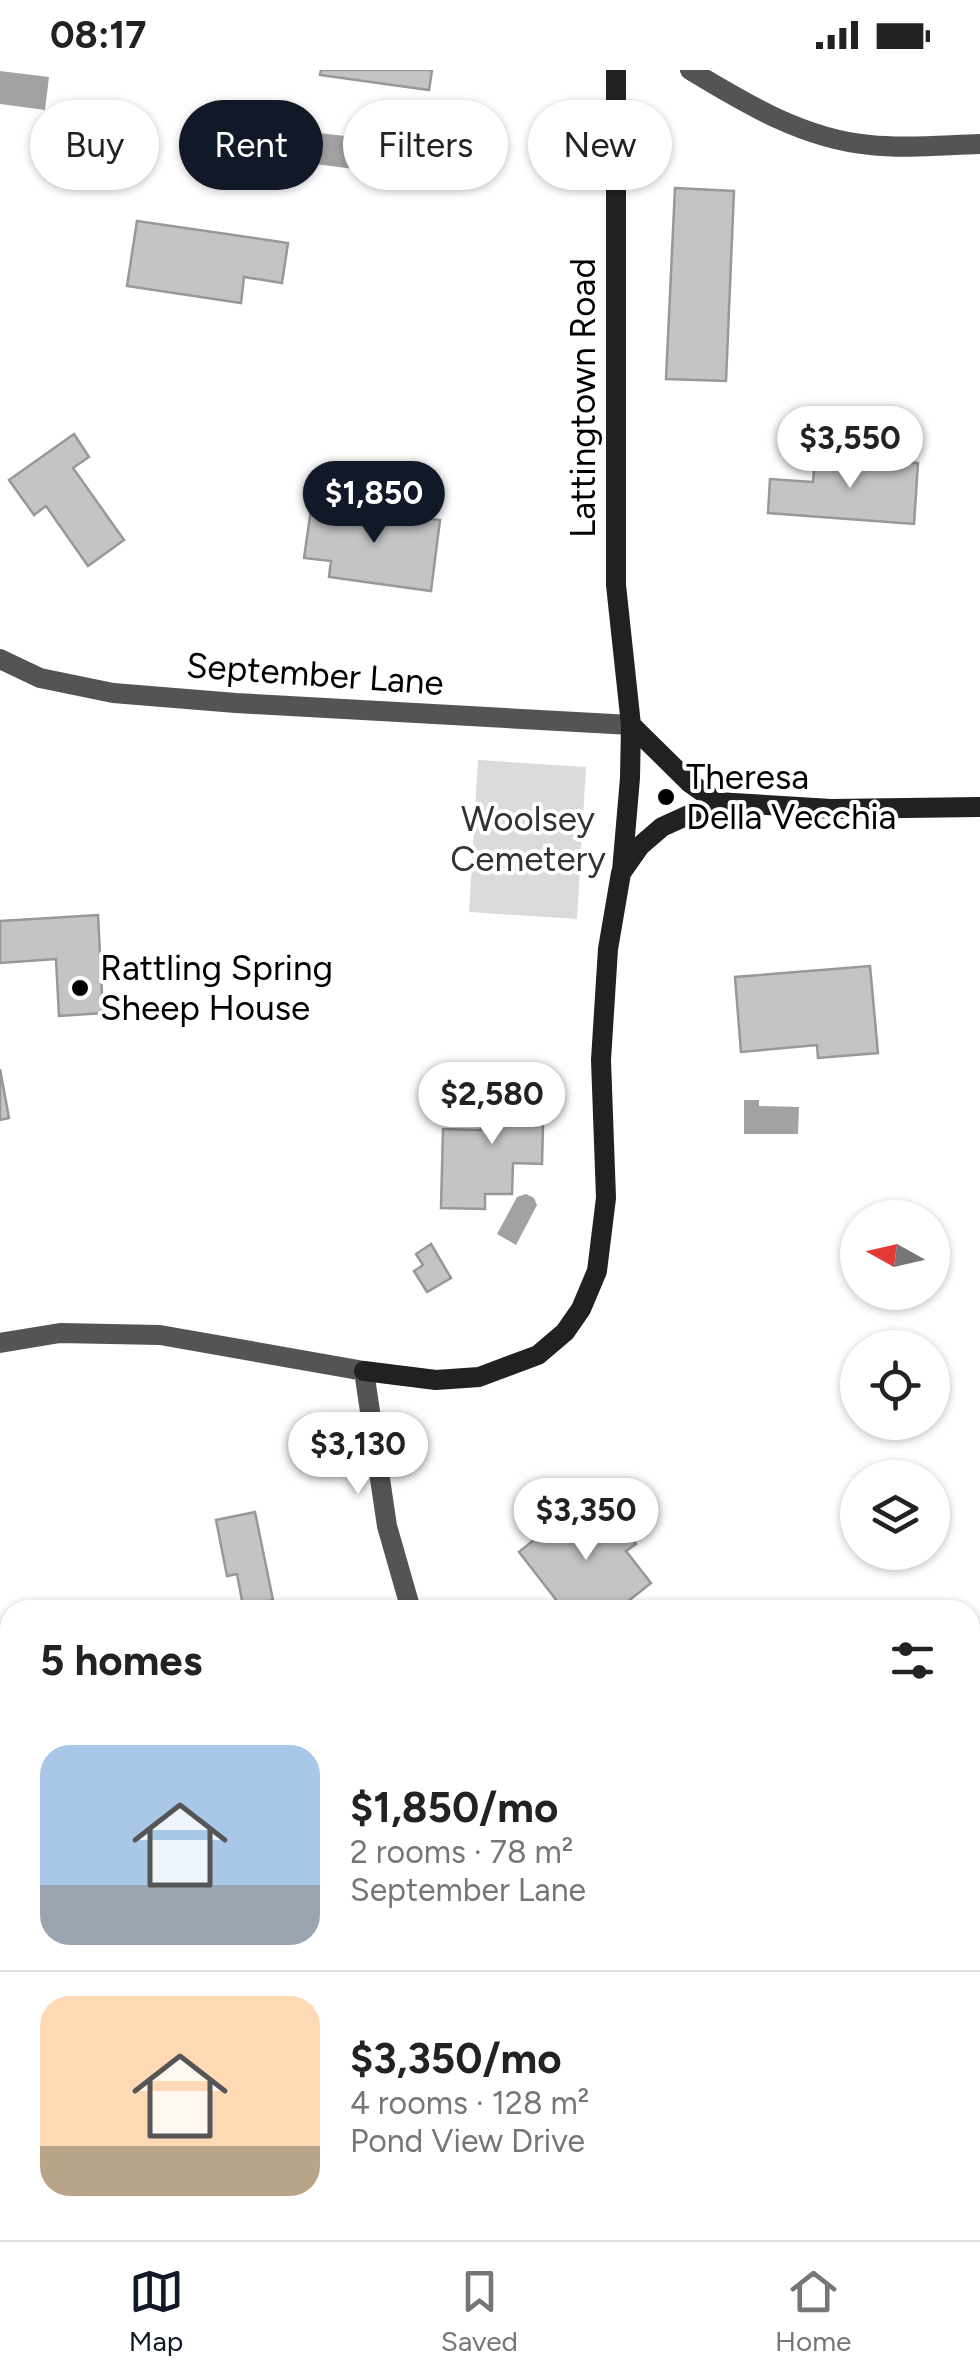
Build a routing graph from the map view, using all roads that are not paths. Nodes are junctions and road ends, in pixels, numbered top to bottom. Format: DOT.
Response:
graph roads {
  1 [pos="616,70"];
  2 [pos="690,70"];
  3 [pos="980,144"];
  4 [pos="0,659"];
  5 [pos="631,724"];
  6 [pos="717,802"];
  7 [pos="980,807"];
  8 [pos="622,873"];
  9 [pos="0,1343"];
  10 [pos="364,1372"];
  11 [pos="407,1600"];
  1 -- 5 [label="street, Lattingtown Road"];
  2 -- 3 [label="street"];
  4 -- 5 [label="street, September Lane"];
  5 -- 6 [label="street"];
  5 -- 8 [label="street, Lattingtown Road"];
  6 -- 7 [label="street"];
  6 -- 8 [label="street, Lattingtown Road"];
  8 -- 10 [label="street, Lattingtown Road"];
  9 -- 10 [label="street"];
  10 -- 11 [label="street"];
}
